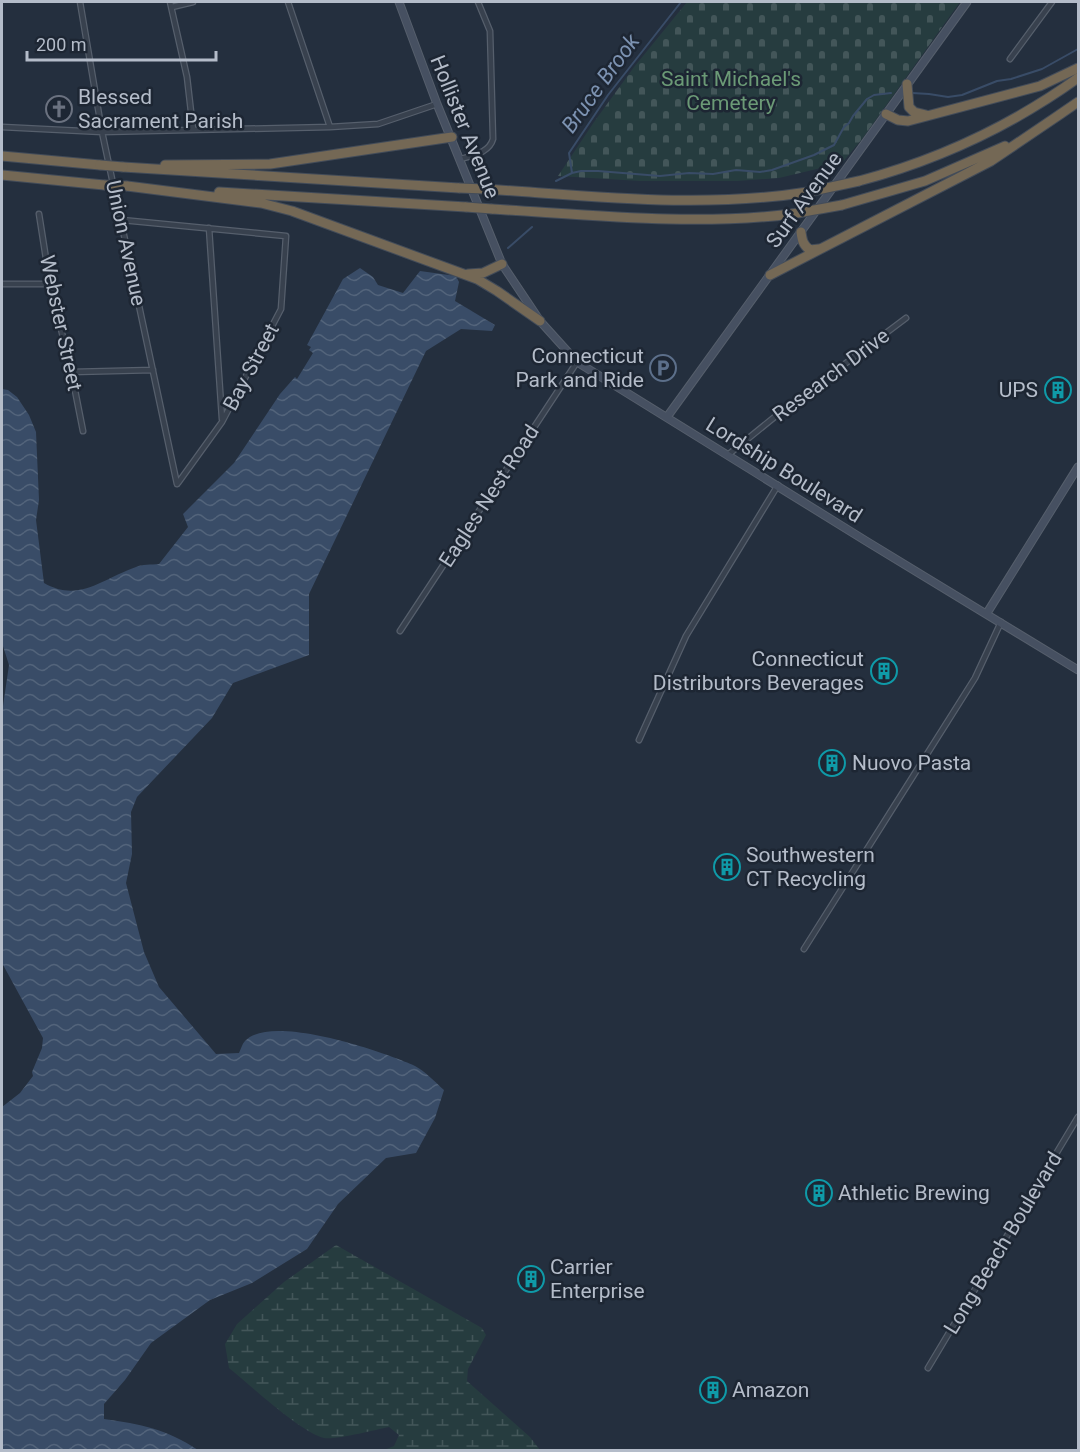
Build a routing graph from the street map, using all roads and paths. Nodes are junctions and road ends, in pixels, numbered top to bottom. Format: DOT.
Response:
graph roads {
  1 [pos="80,2"];
  2 [pos="193,2"];
  3 [pos="288,2"];
  4 [pos="399,2"];
  5 [pos="478,2"];
  6 [pos="967,2"];
  7 [pos="1052,2"];
  8 [pos="171,4"];
  9 [pos="1010,59"];
  10 [pos="1078,68"];
  11 [pos="1078,78"];
  12 [pos="907,84"];
  13 [pos="1078,102"];
  14 [pos="437,104"];
  15 [pos="1062,112"];
  16 [pos="886,114"];
  17 [pos="929,115"];
  18 [pos="2,127"];
  19 [pos="330,127"];
  20 [pos="193,129"];
  21 [pos="102,132"];
  22 [pos="452,137"];
  23 [pos="2,156"];
  24 [pos="461,159"];
  25 [pos="123,167"];
  26 [pos="2,175"];
  27 [pos="127,186"];
  28 [pos="39,214"];
  29 [pos="122,219"];
  30 [pos="209,228"];
  31 [pos="801,232"];
  32 [pos="822,249"];
  33 [pos="502,264"];
  34 [pos="463,274"];
  35 [pos="770,275"];
  36 [pos="2,284"];
  37 [pos="50,284"];
  38 [pos="906,318"];
  39 [pos="540,321"];
  40 [pos="578,362"];
  41 [pos="153,370"];
  42 [pos="72,372"];
  43 [pos="667,417"];
  44 [pos="222,422"];
  45 [pos="83,431"];
  46 [pos="729,454"];
  47 [pos="1078,467"];
  48 [pos="177,484"];
  49 [pos="778,485"];
  50 [pos="987,614"];
  51 [pos="1001,622"];
  52 [pos="400,631"];
  53 [pos="1078,669"];
  54 [pos="639,740"];
  55 [pos="804,949"];
  56 [pos="1078,1117"];
  57 [pos="928,1368"];
  1 -- 21 [label="street, Union Avenue"];
  2 -- 8 [label="street"];
  3 -- 19 [label="street"];
  4 -- 14 [label="main road, Hollister Avenue"];
  5 -- 24 [label="street"];
  6 -- 12 [label="main road, Surf Avenue"];
  7 -- 9 [label="street"];
  8 -- 20 [label="street"];
  10 -- 17 [label="highway"];
  11 -- 25 [label="highway, bridge"];
  12 -- 16 [label="main road, Surf Avenue"];
  12 -- 17 [label="highway"];
  13 -- 15 [label="highway"];
  14 -- 19 [label="street"];
  14 -- 22 [label="main road, Hollister Avenue"];
  15 -- 27 [label="highway, bridge"];
  15 -- 32 [label="highway"];
  16 -- 17 [label="highway"];
  16 -- 31 [label="main road, Surf Avenue"];
  18 -- 21 [label="street"];
  19 -- 20 [label="street"];
  20 -- 21 [label="street"];
  21 -- 29 [label="street, Union Avenue"];
  22 -- 24 [label="main road, Hollister Avenue"];
  22 -- 25 [label="highway"];
  23 -- 25 [label="highway, bridge"];
  24 -- 33 [label="main road, Hollister Avenue"];
  26 -- 27 [label="highway, bridge"];
  27 -- 34 [label="highway"];
  28 -- 37 [label="street, Webster Street"];
  29 -- 30 [label="street"];
  29 -- 41 [label="street, Union Avenue"];
  30 -- 44 [label="street"];
  30 -- 44 [label="street, Bay Street"];
  31 -- 32 [label="highway"];
  31 -- 35 [label="main road, Surf Avenue"];
  32 -- 35 [label="highway"];
  33 -- 34 [label="highway"];
  33 -- 39 [label="main road, Lordship Boulevard"];
  34 -- 39 [label="highway"];
  35 -- 43 [label="main road, Surf Avenue"];
  36 -- 37 [label="street"];
  37 -- 42 [label="street, Webster Street"];
  38 -- 46 [label="street, Research Drive"];
  39 -- 40 [label="main road, Lordship Boulevard"];
  40 -- 43 [label="main road, Lordship Boulevard"];
  40 -- 52 [label="street, Eagles Nest Road"];
  41 -- 42 [label="street"];
  41 -- 48 [label="street, Union Avenue"];
  42 -- 45 [label="street, Webster Street"];
  43 -- 46 [label="main road, Lordship Boulevard"];
  44 -- 48 [label="street, Bay Street"];
  46 -- 49 [label="main road, Lordship Boulevard"];
  47 -- 50 [label="main road"];
  49 -- 50 [label="main road, Lordship Boulevard"];
  49 -- 54 [label="street"];
  50 -- 51 [label="main road, Lordship Boulevard"];
  51 -- 53 [label="main road, Lordship Boulevard"];
  51 -- 55 [label="street"];
  56 -- 57 [label="street, Long Beach Boulevard"];
}
